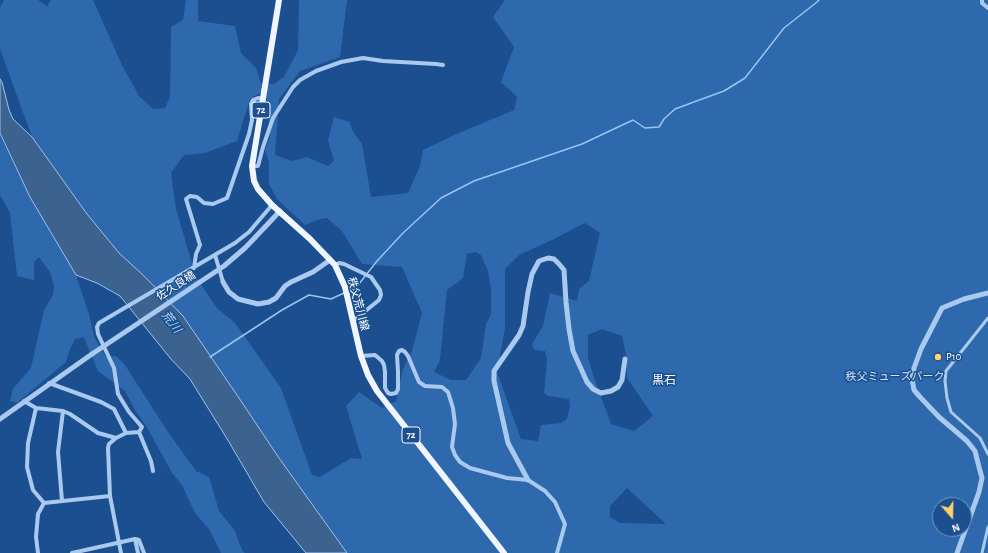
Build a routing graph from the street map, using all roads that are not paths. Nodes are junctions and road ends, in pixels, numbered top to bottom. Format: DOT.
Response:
graph roads {
  1 [pos="279,0"];
  2 [pos="982,0"];
  3 [pos="988,8"];
  4 [pos="443,65"];
  5 [pos="263,99"];
  6 [pos="252,166"];
  7 [pos="272,205"];
  8 [pos="280,211"];
  9 [pos="215,255"];
  10 [pos="332,263"];
  11 [pos="194,268"];
  12 [pos="223,282"];
  13 [pos="988,293"];
  14 [pos="988,318"];
  15 [pos="353,321"];
  16 [pos="361,356"];
  17 [pos="625,359"];
  18 [pos="49,383"];
  19 [pos="24,401"];
  20 [pos="36,408"];
  21 [pos="63,411"];
  22 [pos="0,419"];
  23 [pos="139,432"];
  24 [pos="126,433"];
  25 [pos="116,438"];
  26 [pos="988,454"];
  27 [pos="153,471"];
  28 [pos="528,480"];
  29 [pos="110,496"];
  30 [pos="62,501"];
  31 [pos="44,502"];
  32 [pos="988,527"];
  33 [pos="135,539"];
  34 [pos="118,543"];
  35 [pos="38,553"];
  36 [pos="72,553"];
  37 [pos="121,553"];
  38 [pos="138,553"];
  39 [pos="144,553"];
  40 [pos="504,553"];
  41 [pos="557,553"];
  42 [pos="957,553"];
  43 [pos="982,553"];
  1 -- 5 [label="main road, 秩父荒川線 / 72"];
  2 -- 3 [label="street"];
  4 -- 6 [label="street"];
  5 -- 6 [label="main road, 秩父荒川線 / 72"];
  5 -- 11 [label="street"];
  6 -- 7 [label="main road, 秩父荒川線 / 72"];
  7 -- 8 [label="main road, 秩父荒川線 / 72"];
  7 -- 9 [label="street"];
  8 -- 10 [label="main road, 秩父荒川線 / 72"];
  8 -- 18 [label="street, 佐久良橋, bridge"];
  9 -- 11 [label="street"];
  9 -- 12 [label="street"];
  10 -- 12 [label="street"];
  10 -- 15 [label="main road, 秩父荒川線 / 72"];
  10 -- 15 [label="street"];
  11 -- 23 [label="street"];
  13 -- 42 [label="street"];
  14 -- 26 [label="street"];
  15 -- 16 [label="main road, 秩父荒川線 / 72"];
  16 -- 28 [label="street"];
  16 -- 40 [label="main road, 秩父荒川線 / 72"];
  17 -- 28 [label="street"];
  18 -- 19 [label="street, 佐久良橋"];
  18 -- 24 [label="street"];
  19 -- 20 [label="street"];
  19 -- 22 [label="street, 佐久良橋"];
  20 -- 21 [label="street"];
  20 -- 31 [label="street"];
  21 -- 25 [label="street"];
  21 -- 30 [label="street"];
  23 -- 24 [label="street"];
  23 -- 27 [label="street"];
  24 -- 25 [label="street"];
  25 -- 29 [label="street"];
  28 -- 41 [label="street"];
  29 -- 30 [label="street"];
  29 -- 34 [label="street"];
  30 -- 31 [label="street"];
  31 -- 35 [label="street"];
  32 -- 43 [label="street"];
  33 -- 34 [label="street"];
  33 -- 38 [label="street"];
  33 -- 39 [label="street"];
  34 -- 36 [label="street"];
  34 -- 37 [label="street"];
}
